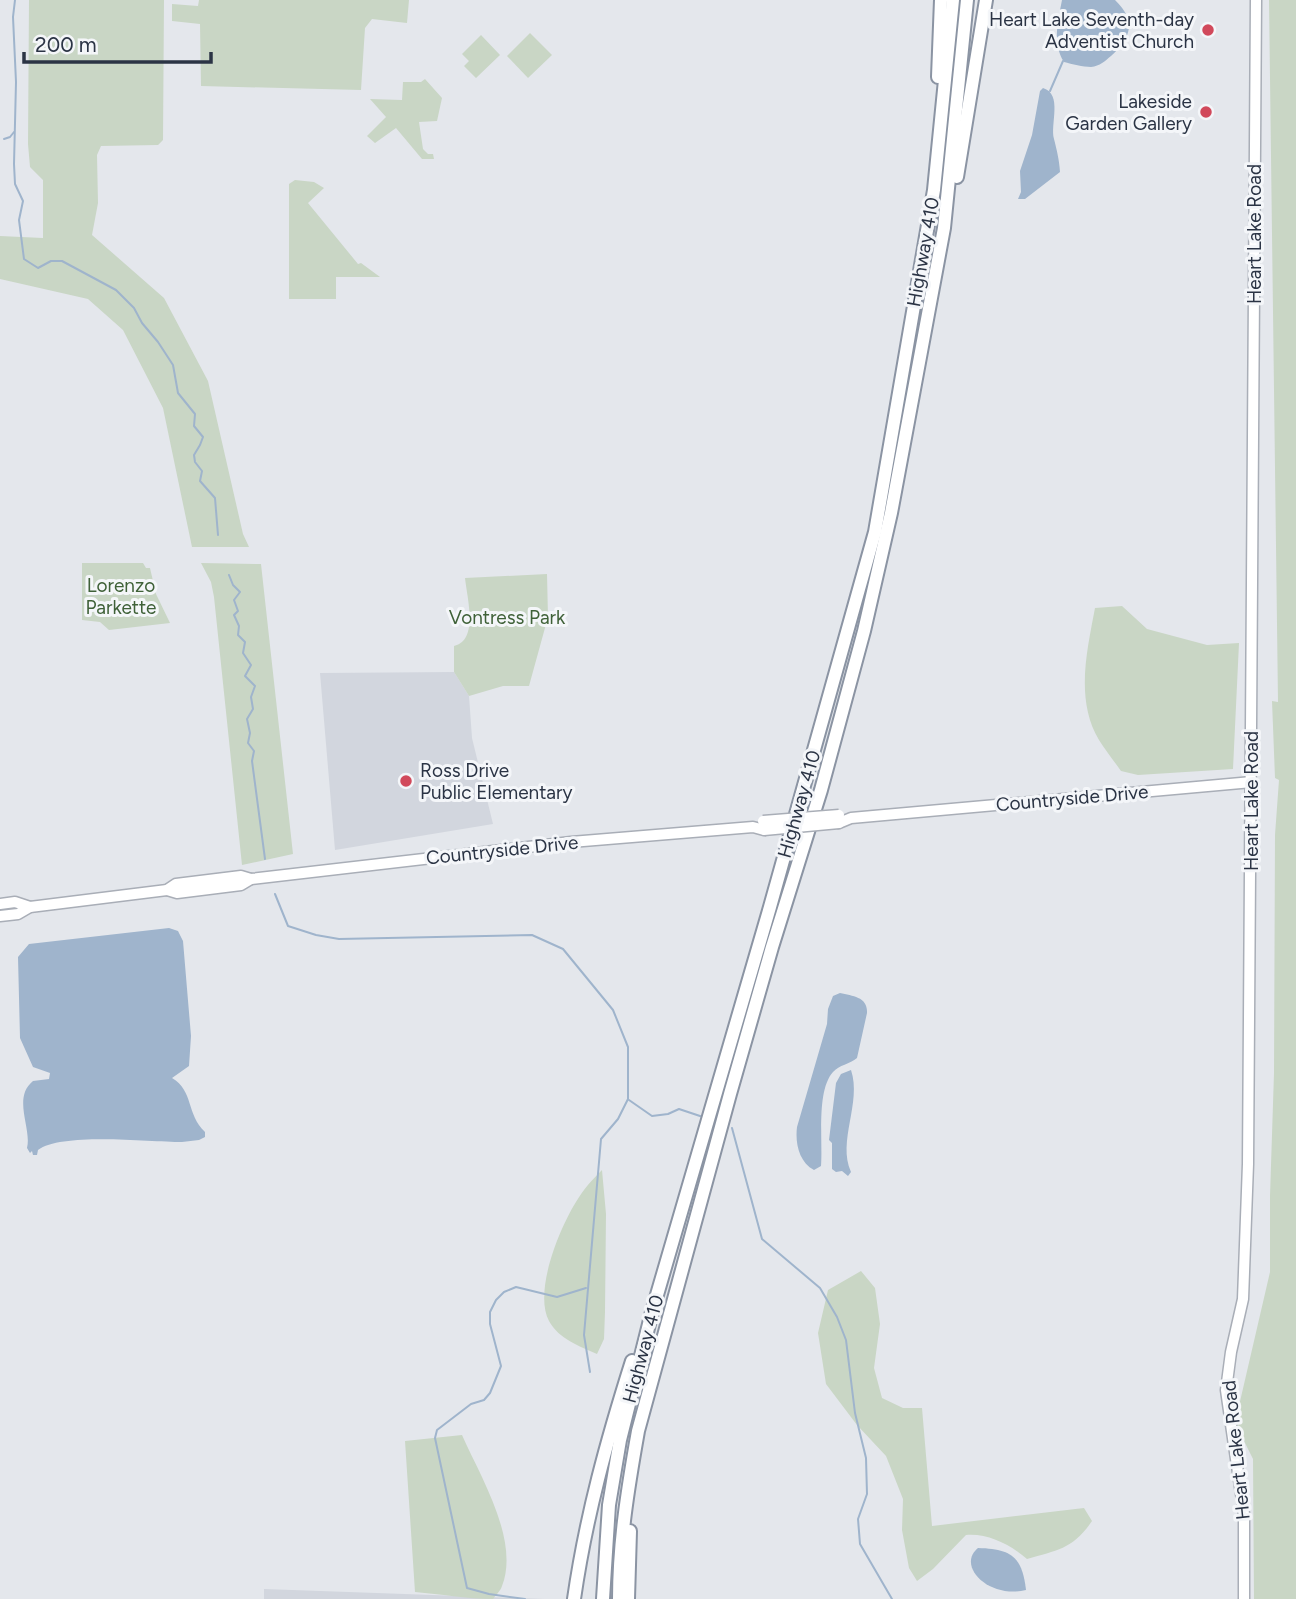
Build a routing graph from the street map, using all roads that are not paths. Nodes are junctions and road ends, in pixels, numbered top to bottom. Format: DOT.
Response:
graph roads {
  1 [pos="941,0"];
  2 [pos="953,0"];
  3 [pos="967,0"];
  4 [pos="986,0"];
  5 [pos="1256,0"];
  6 [pos="934,190"];
  7 [pos="944,228"];
  8 [pos="1252,782"];
  9 [pos="0,904"];
  10 [pos="30,907"];
  11 [pos="0,916"];
  12 [pos="652,1312"];
  13 [pos="650,1382"];
  14 [pos="574,1599"];
  15 [pos="603,1599"];
  16 [pos="619,1599"];
  17 [pos="628,1599"];
  18 [pos="1244,1599"];
  1 -- 6 [label="highway"];
  2 -- 6 [label="highway, Highway 410"];
  3 -- 7 [label="highway, Highway 410"];
  4 -- 7 [label="highway"];
  5 -- 8 [label="street, Heart Lake Road"];
  6 -- 12 [label="highway, Highway 410"];
  7 -- 13 [label="highway, Highway 410"];
  8 -- 10 [label="street, Countryside Drive, bridge"];
  8 -- 18 [label="street, Heart Lake Road"];
  9 -- 10 [label="street, Countryside Drive"];
  10 -- 11 [label="street, Countryside Drive"];
  12 -- 14 [label="highway"];
  12 -- 15 [label="highway, Highway 410"];
  13 -- 16 [label="highway, Highway 410"];
  13 -- 17 [label="highway"];
}
